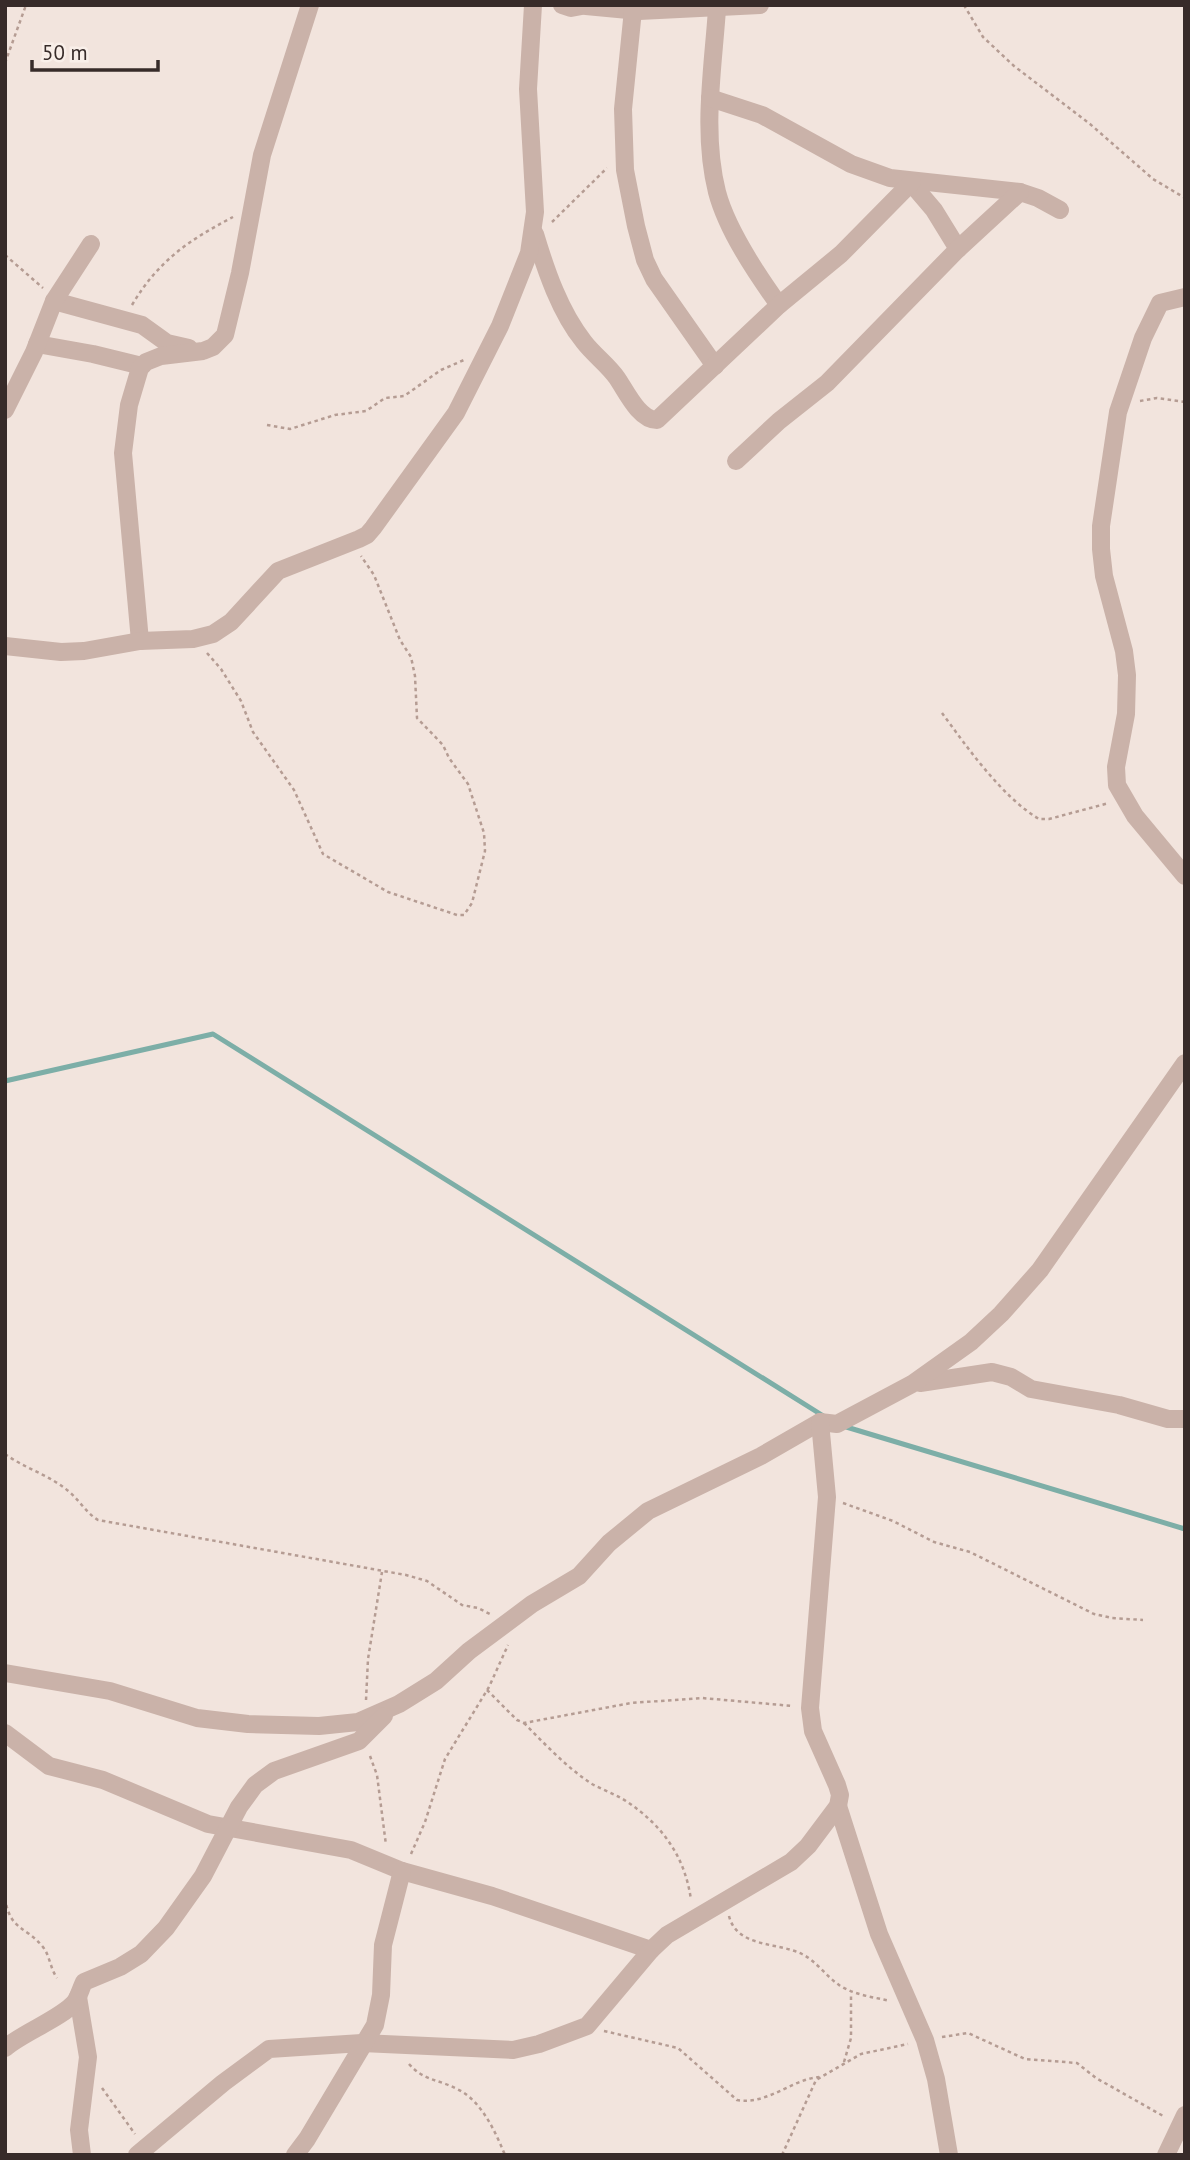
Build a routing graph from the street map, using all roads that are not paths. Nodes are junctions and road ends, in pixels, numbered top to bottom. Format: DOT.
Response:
graph roads {
  1 [pos="310,5"];
  2 [pos="533,5"];
  3 [pos="562,5"];
  4 [pos="760,5"];
  5 [pos="586,6"];
  6 [pos="717,9"];
  7 [pos="633,10"];
  8 [pos="710,99"];
  9 [pos="911,182"];
  10 [pos="1020,192"];
  11 [pos="1060,210"];
  12 [pos="534,232"];
  13 [pos="91,244"];
  14 [pos="958,249"];
  15 [pos="1185,298"];
  16 [pos="54,301"];
  17 [pos="779,305"];
  18 [pos="37,344"];
  19 [pos="203,351"];
  20 [pos="142,366"];
  21 [pos="715,366"];
  22 [pos="5,410"];
  23 [pos="736,461"];
  24 [pos="140,641"];
  25 [pos="5,646"];
  26 [pos="1185,876"];
  27 [pos="1185,1063"];
  28 [pos="912,1384"];
  29 [pos="1185,1419"];
  30 [pos="820,1422"];
  31 [pos="5,1673"];
  32 [pos="394,1707"];
  33 [pos="5,1733"];
  34 [pos="838,1806"];
  35 [pos="228,1829"];
  36 [pos="395,1868"];
  37 [pos="651,1950"];
  38 [pos="78,1997"];
  39 [pos="362,2043"];
  40 [pos="5,2048"];
  41 [pos="1182,2121"];
  42 [pos="141,2151"];
  43 [pos="82,2155"];
  44 [pos="295,2155"];
  45 [pos="949,2155"];
  46 [pos="1166,2155"];
  1 -- 19 [label="street"];
  2 -- 12 [label="street"];
  3 -- 5 [label="street"];
  4 -- 6 [label="street"];
  5 -- 7 [label="street"];
  6 -- 7 [label="street"];
  6 -- 8 [label="street"];
  7 -- 21 [label="street"];
  8 -- 9 [label="street"];
  8 -- 17 [label="street"];
  9 -- 10 [label="street"];
  9 -- 14 [label="street"];
  9 -- 17 [label="street"];
  10 -- 11 [label="street"];
  10 -- 14 [label="street"];
  12 -- 21 [label="street"];
  12 -- 24 [label="street"];
  13 -- 16 [label="street"];
  14 -- 23 [label="street"];
  15 -- 26 [label="street"];
  16 -- 18 [label="street"];
  16 -- 19 [label="street"];
  17 -- 21 [label="street"];
  18 -- 20 [label="street"];
  18 -- 22 [label="street"];
  19 -- 20 [label="street"];
  20 -- 24 [label="street"];
  24 -- 25 [label="street"];
  27 -- 28 [label="street"];
  28 -- 29 [label="street"];
  28 -- 30 [label="street"];
  30 -- 32 [label="street"];
  30 -- 34 [label="street"];
  31 -- 32 [label="street"];
  32 -- 35 [label="street"];
  33 -- 35 [label="street"];
  34 -- 37 [label="street"];
  34 -- 45 [label="street"];
  35 -- 36 [label="street"];
  35 -- 38 [label="street"];
  36 -- 37 [label="street"];
  36 -- 39 [label="street"];
  37 -- 39 [label="street"];
  38 -- 40 [label="street"];
  38 -- 43 [label="street"];
  39 -- 42 [label="street"];
  39 -- 44 [label="street"];
  41 -- 46 [label="street"];
}
